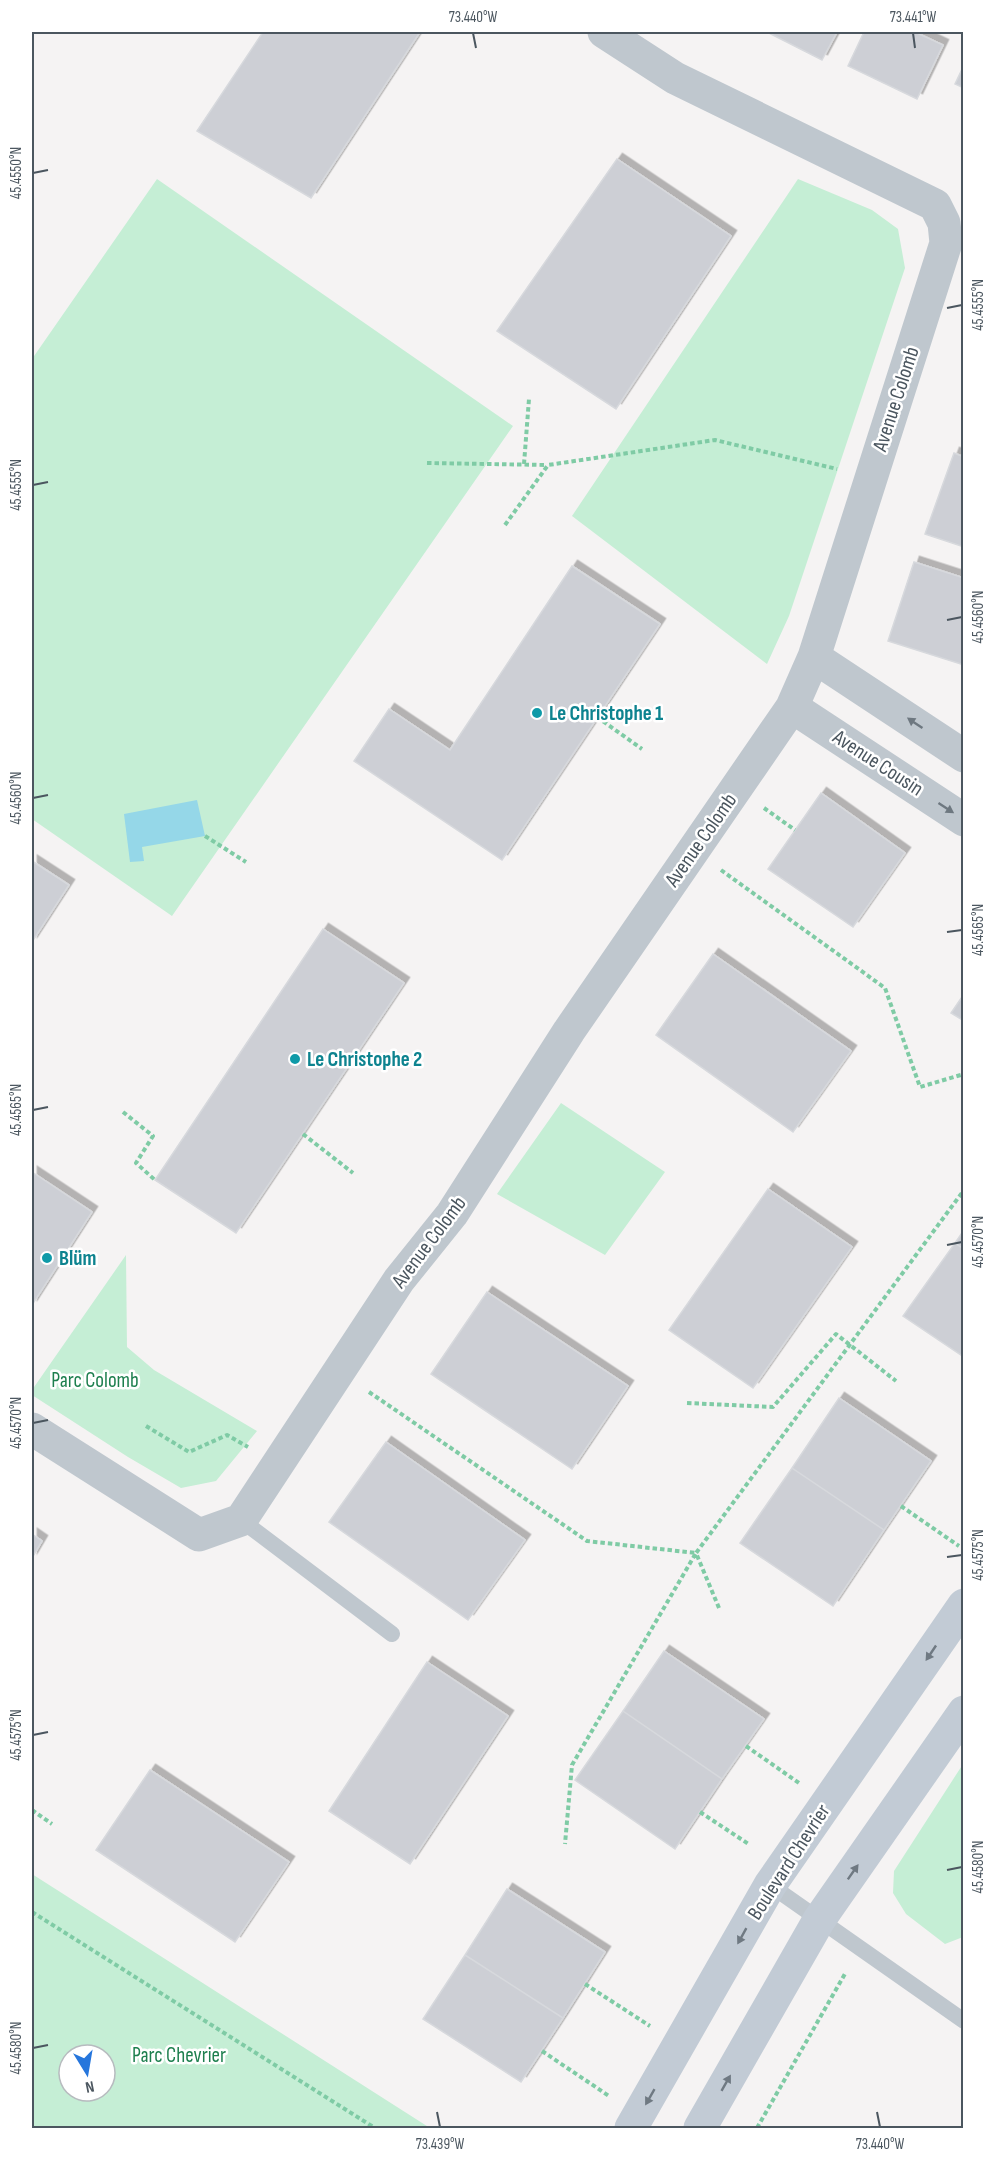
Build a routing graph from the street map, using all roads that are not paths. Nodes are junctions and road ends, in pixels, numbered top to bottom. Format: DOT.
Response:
graph roads {
  1 [pos="604,32"];
  2 [pos="814,657"];
  3 [pos="792,707"];
  4 [pos="963,756"];
  5 [pos="963,820"];
  6 [pos="32,1429"];
  7 [pos="241,1520"];
  8 [pos="963,1605"];
  9 [pos="392,1634"];
  10 [pos="963,1712"];
  11 [pos="770,1885"];
  12 [pos="819,1920"];
  13 [pos="963,2021"];
  14 [pos="631,2128"];
  15 [pos="700,2128"];
  1 -- 2 [label="street, Avenue Colomb"];
  2 -- 3 [label="street, Avenue Colomb"];
  4 -- 2 [label="street, one-way"];
  3 -- 5 [label="street, Avenue Cousin, one-way"];
  3 -- 7 [label="street, Avenue Colomb"];
  6 -- 7 [label="street"];
  7 -- 9 [label="lane"];
  8 -- 11 [label="street, Boulevard Chevrier, one-way"];
  12 -- 10 [label="street, one-way"];
  11 -- 12 [label="lane"];
  11 -- 14 [label="street, Boulevard Chevrier, one-way"];
  12 -- 13 [label="lane"];
  15 -- 12 [label="street, one-way"];
}
